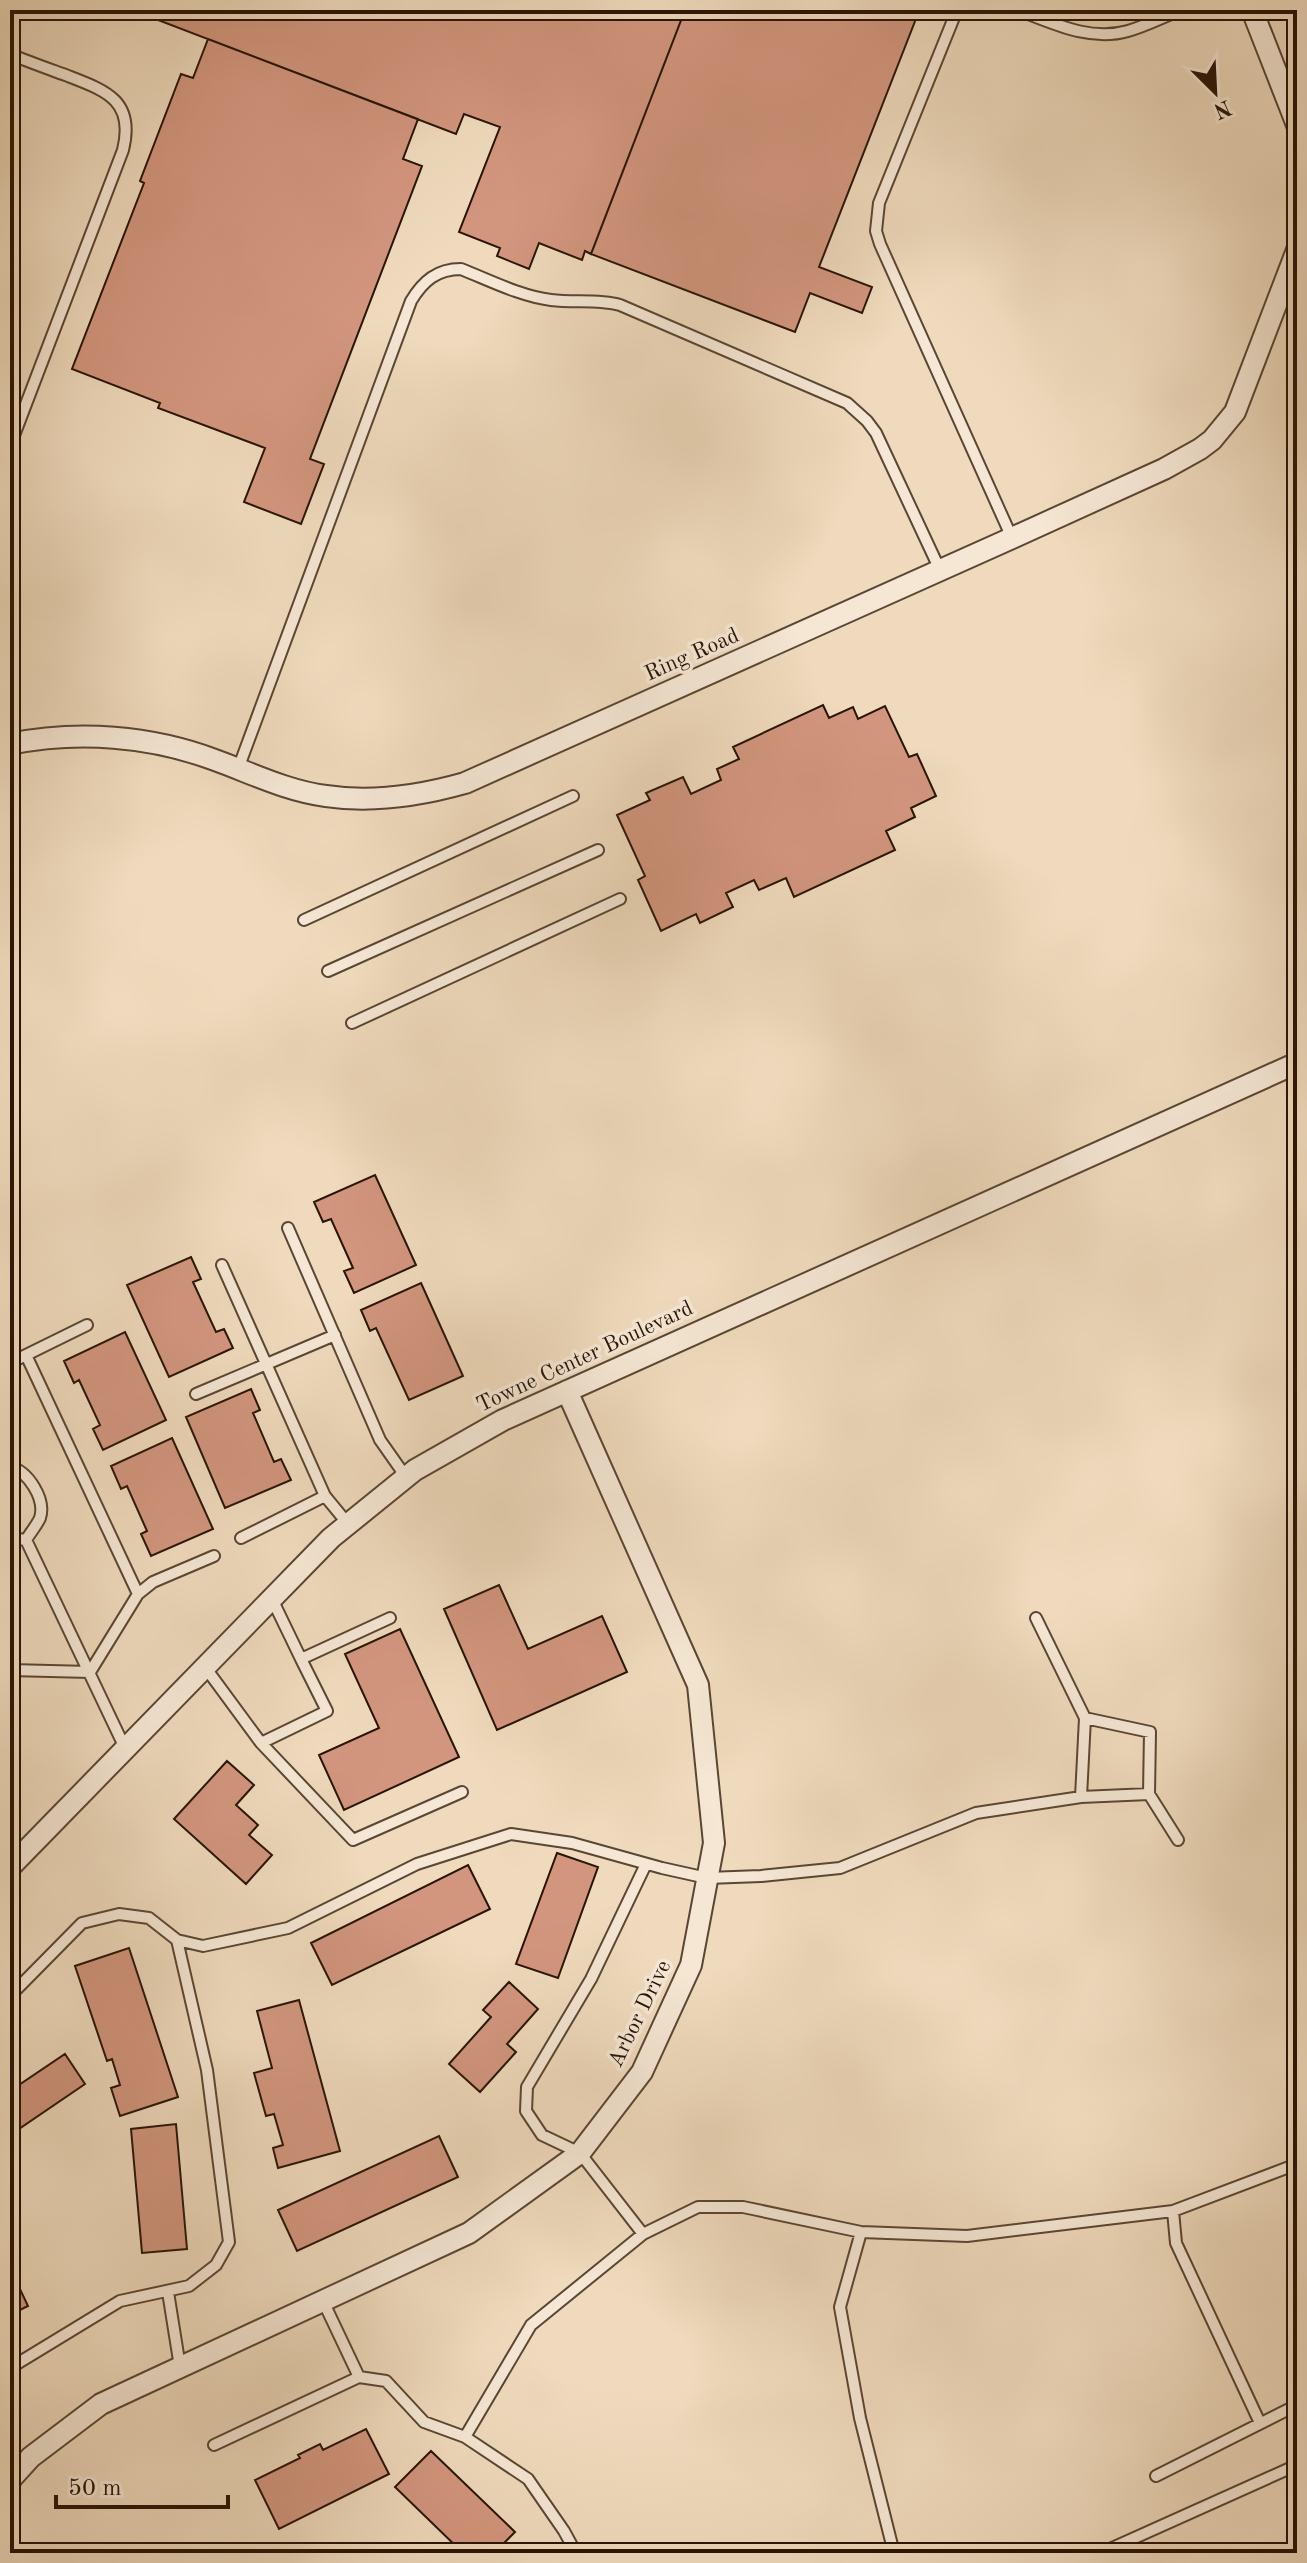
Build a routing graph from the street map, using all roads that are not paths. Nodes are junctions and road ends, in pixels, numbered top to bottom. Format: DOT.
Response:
graph roads {
  1 [pos="957,10"];
  2 [pos="1018,10"];
  3 [pos="1181,10"];
  4 [pos="1252,10"];
  5 [pos="10,54"];
  6 [pos="1297,125"];
  7 [pos="1297,250"];
  8 [pos="1289,297"];
  9 [pos="10,446"];
  10 [pos="1012,538"];
  11 [pos="940,570"];
  12 [pos="10,744"];
  13 [pos="238,769"];
  14 [pos="573,796"];
  15 [pos="598,850"];
  16 [pos="620,899"];
  17 [pos="304,920"];
  18 [pos="328,971"];
  19 [pos="352,1023"];
  20 [pos="1297,1063"];
  21 [pos="288,1228"];
  22 [pos="222,1265"];
  23 [pos="87,1325"];
  24 [pos="335,1335"];
  25 [pos="26,1355"];
  26 [pos="10,1363"];
  27 [pos="266,1365"];
  28 [pos="567,1391"];
  29 [pos="196,1394"];
  30 [pos="10,1467"];
  31 [pos="406,1477"];
  32 [pos="325,1496"];
  33 [pos="348,1524"];
  34 [pos="10,1538"];
  35 [pos="241,1538"];
  36 [pos="26,1540"];
  37 [pos="214,1556"];
  38 [pos="138,1594"];
  39 [pos="272,1599"];
  40 [pos="390,1618"];
  41 [pos="1036,1618"];
  42 [pos="301,1659"];
  43 [pos="205,1667"];
  44 [pos="10,1670"];
  45 [pos="90,1672"];
  46 [pos="1085,1718"];
  47 [pos="261,1743"];
  48 [pos="125,1748"];
  49 [pos="462,1792"];
  50 [pos="1149,1794"];
  51 [pos="1081,1797"];
  52 [pos="1178,1840"];
  53 [pos="646,1864"];
  54 [pos="10,1867"];
  55 [pos="707,1878"];
  56 [pos="177,1940"];
  57 [pos="10,1996"];
  58 [pos="580,2153"];
  59 [pos="1297,2164"];
  60 [pos="1173,2211"];
  61 [pos="861,2232"];
  62 [pos="643,2234"];
  63 [pos="168,2292"];
  64 [pos="323,2301"];
  65 [pos="180,2367"];
  66 [pos="10,2368"];
  67 [pos="359,2377"];
  68 [pos="1297,2405"];
  69 [pos="1260,2423"];
  70 [pos="465,2437"];
  71 [pos="214,2445"];
  72 [pos="1297,2465"];
  73 [pos="1156,2476"];
  74 [pos="10,2480"];
  75 [pos="576,2553"];
  76 [pos="894,2553"];
  77 [pos="1101,2553"];
  1 -- 10 [label="lane"];
  2 -- 3 [label="lane"];
  4 -- 6 [label="street"];
  5 -- 9 [label="lane"];
  7 -- 8 [label="street, Ring Road"];
  8 -- 10 [label="street, Ring Road"];
  10 -- 11 [label="street, Ring Road"];
  11 -- 13 [label="street, Ring Road"];
  11 -- 13 [label="lane"];
  12 -- 13 [label="street, Ring Road"];
  14 -- 17 [label="lane"];
  15 -- 18 [label="lane"];
  16 -- 19 [label="lane"];
  20 -- 28 [label="street, Towne Center Boulevard"];
  21 -- 24 [label="lane"];
  22 -- 27 [label="lane"];
  23 -- 25 [label="lane"];
  24 -- 27 [label="lane"];
  24 -- 31 [label="lane"];
  25 -- 26 [label="lane"];
  25 -- 38 [label="lane"];
  27 -- 29 [label="lane"];
  27 -- 32 [label="lane"];
  28 -- 31 [label="street, Towne Center Boulevard"];
  28 -- 55 [label="street, Arbor Drive"];
  30 -- 36 [label="lane"];
  31 -- 33 [label="street, Towne Center Boulevard"];
  32 -- 33 [label="lane"];
  32 -- 35 [label="lane"];
  33 -- 39 [label="street, Towne Center Boulevard"];
  34 -- 36 [label="lane"];
  36 -- 45 [label="lane"];
  37 -- 38 [label="lane"];
  38 -- 45 [label="lane"];
  39 -- 42 [label="lane"];
  39 -- 43 [label="street, Towne Center Boulevard"];
  40 -- 42 [label="lane"];
  41 -- 46 [label="lane"];
  42 -- 47 [label="lane"];
  43 -- 47 [label="lane"];
  43 -- 48 [label="street, Towne Center Boulevard"];
  44 -- 45 [label="lane"];
  45 -- 48 [label="lane"];
  46 -- 50 [label="lane"];
  46 -- 51 [label="lane"];
  47 -- 49 [label="lane"];
  48 -- 54 [label="street, Towne Center Boulevard"];
  50 -- 51 [label="lane"];
  50 -- 52 [label="lane"];
  51 -- 55 [label="lane"];
  53 -- 55 [label="lane"];
  53 -- 56 [label="lane"];
  53 -- 58 [label="lane"];
  55 -- 58 [label="street, Arbor Drive"];
  56 -- 57 [label="lane"];
  56 -- 63 [label="lane"];
  58 -- 62 [label="lane"];
  58 -- 64 [label="street, Arbor Drive"];
  59 -- 60 [label="lane"];
  60 -- 61 [label="lane"];
  60 -- 69 [label="lane"];
  61 -- 62 [label="lane"];
  61 -- 76 [label="lane"];
  62 -- 70 [label="lane"];
  63 -- 65 [label="lane"];
  63 -- 66 [label="lane"];
  64 -- 65 [label="street, Arbor Drive"];
  64 -- 67 [label="lane"];
  65 -- 74 [label="street, Arbor Drive"];
  67 -- 70 [label="lane"];
  67 -- 71 [label="lane"];
  68 -- 69 [label="lane"];
  69 -- 73 [label="lane"];
  70 -- 75 [label="lane"];
  72 -- 77 [label="lane"];
}
